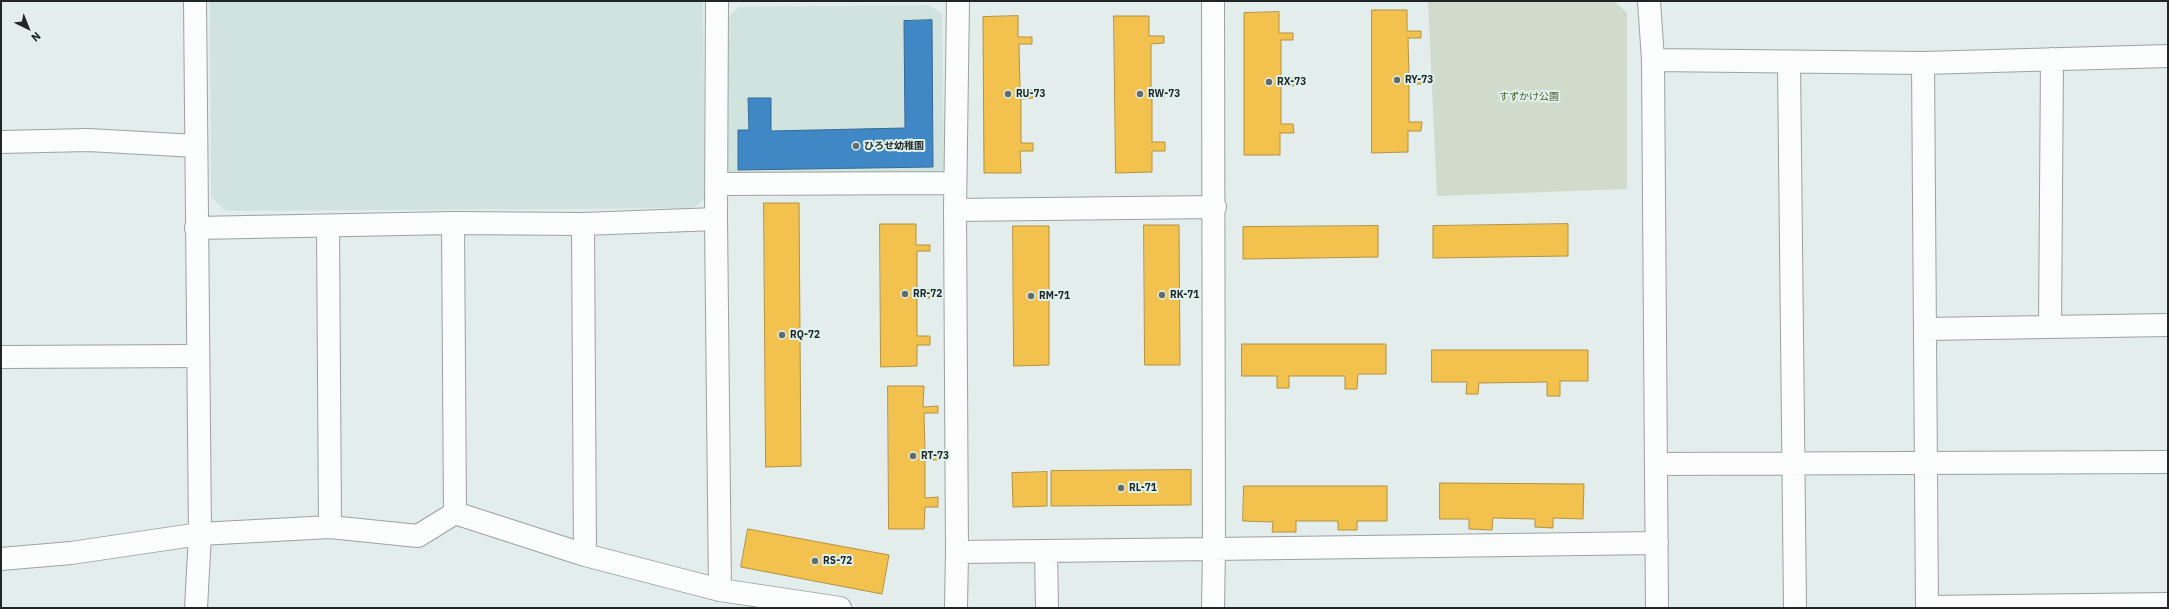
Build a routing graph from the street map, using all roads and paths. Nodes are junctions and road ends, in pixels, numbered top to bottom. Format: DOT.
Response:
graph roads {
  1 [pos="195,1"];
  2 [pos="718,1"];
  3 [pos="958,1"];
  4 [pos="1213,1"];
  5 [pos="1649,1"];
  6 [pos="2168,56"];
  7 [pos="2052,59"];
  8 [pos="1653,60"];
  9 [pos="1789,62"];
  10 [pos="1923,63"];
  11 [pos="1,142"];
  12 [pos="196,146"];
  13 [pos="955,183"];
  14 [pos="717,184"];
  15 [pos="1215,207"];
  16 [pos="955,210"];
  17 [pos="716,219"];
  18 [pos="453,223"];
  19 [pos="583,224"];
  20 [pos="328,226"];
  21 [pos="196,228"];
  22 [pos="2168,325"];
  23 [pos="2050,327"];
  24 [pos="1925,329"];
  25 [pos="198,356"];
  26 [pos="1,357"];
  27 [pos="2168,462"];
  28 [pos="1926,463"];
  29 [pos="1656,464"];
  30 [pos="1793,464"];
  31 [pos="455,513"];
  32 [pos="330,527"];
  33 [pos="200,534"];
  34 [pos="1657,543"];
  35 [pos="1214,549"];
  36 [pos="1046,551"];
  37 [pos="957,552"];
  38 [pos="585,555"];
  39 [pos="1,559"];
  40 [pos="720,590"];
  41 [pos="2168,604"];
  42 [pos="196,608"];
  43 [pos="840,608"];
  44 [pos="956,608"];
  45 [pos="1047,608"];
  46 [pos="1213,608"];
  47 [pos="1657,608"];
  48 [pos="1795,608"];
  49 [pos="1927,608"];
  1 -- 12 [label="street"];
  2 -- 14 [label="street"];
  3 -- 13 [label="street"];
  4 -- 15 [label="street"];
  5 -- 8 [label="street"];
  6 -- 7 [label="street"];
  7 -- 10 [label="street"];
  7 -- 23 [label="street"];
  8 -- 9 [label="street"];
  8 -- 29 [label="street"];
  9 -- 10 [label="street"];
  9 -- 30 [label="street"];
  10 -- 24 [label="street"];
  11 -- 12 [label="street"];
  12 -- 21 [label="street"];
  13 -- 14 [label="street"];
  13 -- 16 [label="street"];
  14 -- 17 [label="street"];
  15 -- 16 [label="street"];
  15 -- 35 [label="street"];
  16 -- 37 [label="street"];
  17 -- 19 [label="street"];
  17 -- 40 [label="street"];
  18 -- 19 [label="street"];
  18 -- 20 [label="street"];
  18 -- 31 [label="street"];
  19 -- 38 [label="street"];
  20 -- 21 [label="street"];
  20 -- 32 [label="street"];
  21 -- 25 [label="street"];
  22 -- 23 [label="street"];
  23 -- 24 [label="street"];
  24 -- 28 [label="street"];
  25 -- 26 [label="street"];
  25 -- 33 [label="street"];
  27 -- 28 [label="street"];
  28 -- 30 [label="street"];
  28 -- 49 [label="street"];
  29 -- 30 [label="street"];
  29 -- 34 [label="street"];
  30 -- 48 [label="street"];
  31 -- 32 [label="street"];
  31 -- 38 [label="street"];
  32 -- 33 [label="street"];
  33 -- 39 [label="street"];
  33 -- 42 [label="street"];
  34 -- 35 [label="street"];
  34 -- 47 [label="street"];
  35 -- 36 [label="street"];
  35 -- 46 [label="street"];
  36 -- 37 [label="street"];
  36 -- 45 [label="street"];
  37 -- 44 [label="street"];
  38 -- 40 [label="street"];
  40 -- 43 [label="street"];
  41 -- 49 [label="street"];
}
